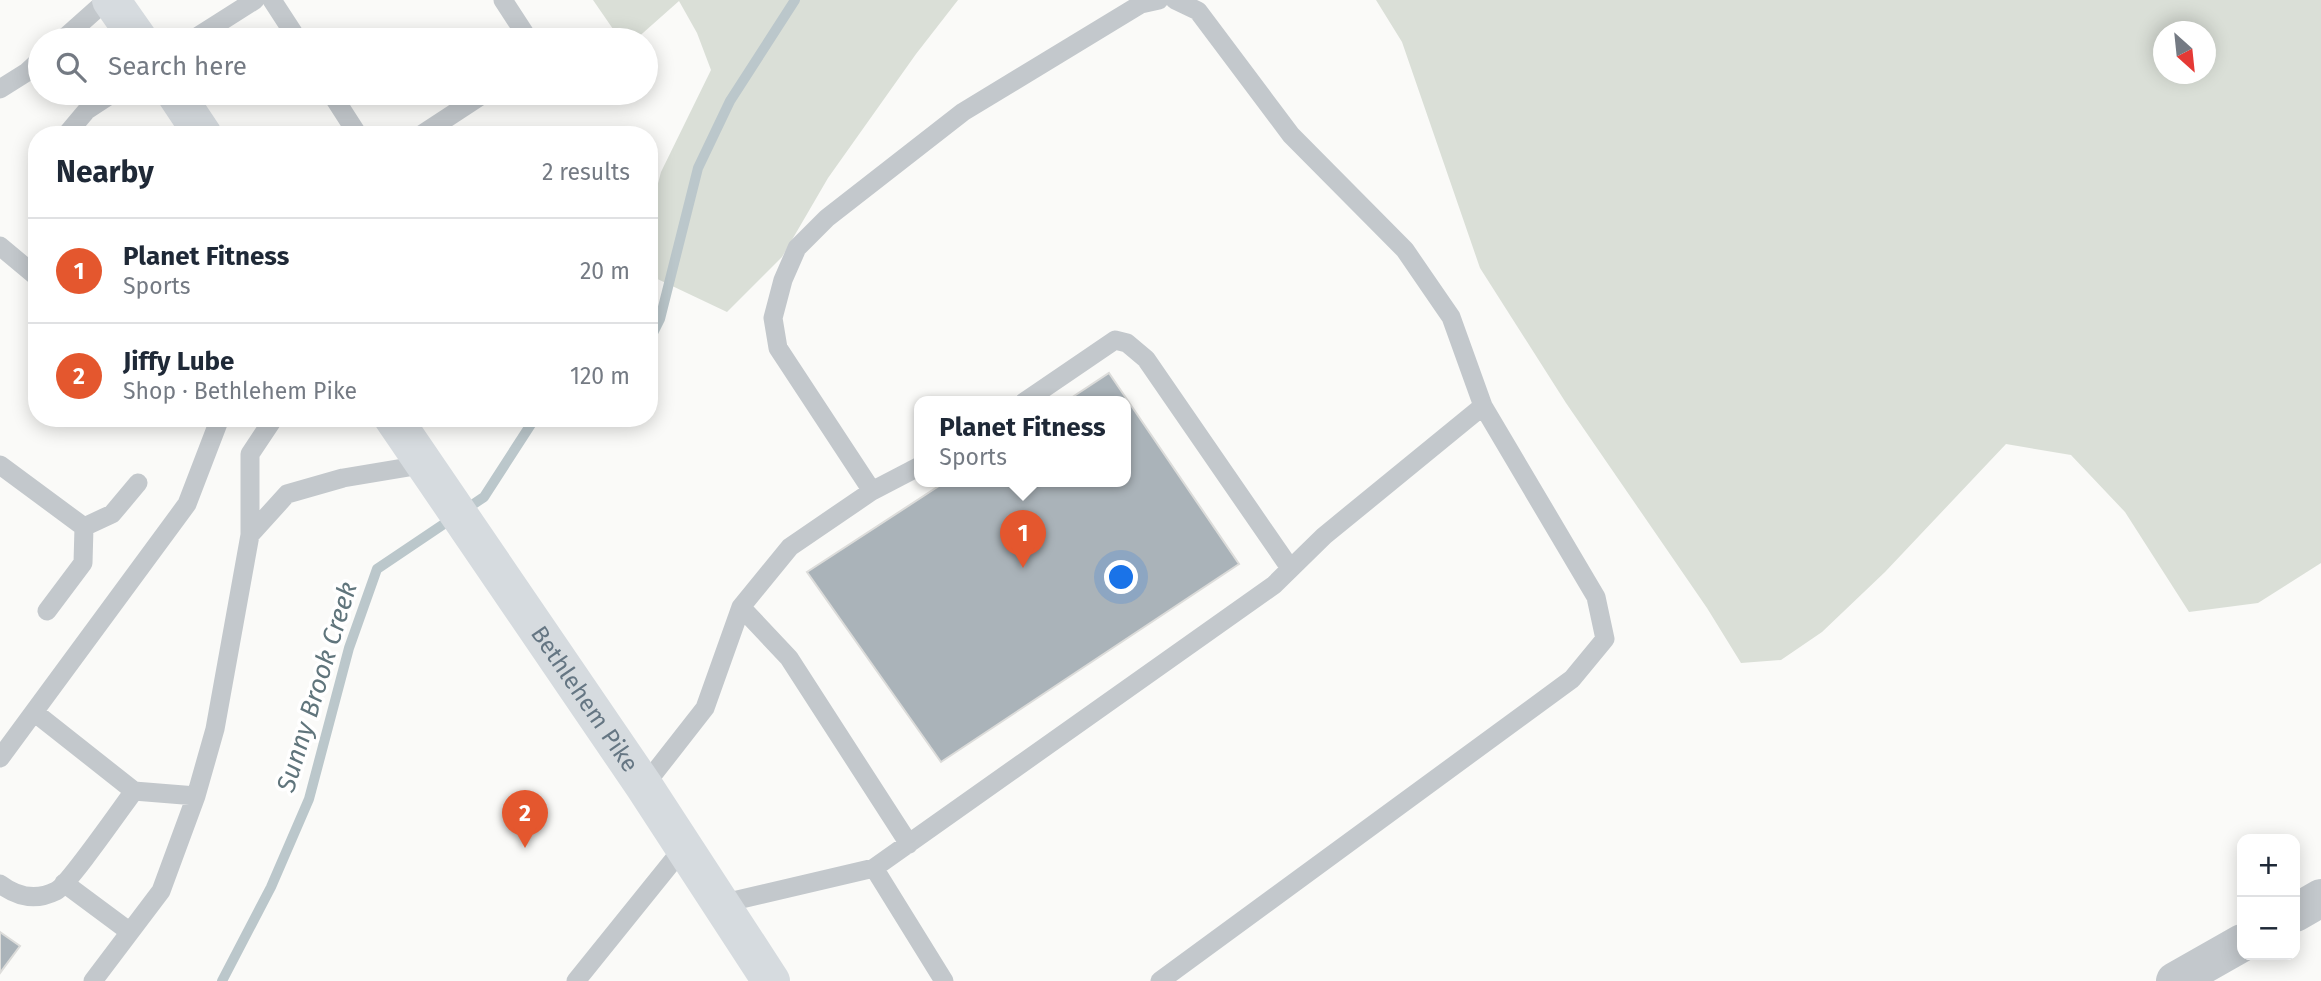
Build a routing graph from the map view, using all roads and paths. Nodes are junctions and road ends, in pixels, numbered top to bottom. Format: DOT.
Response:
graph roads {
  1 [pos="109,0"];
  2 [pos="255,0"];
  3 [pos="272,0"];
  4 [pos="503,0"];
  5 [pos="1159,0"];
  6 [pos="1175,0"];
  7 [pos="76,28"];
  8 [pos="130,28"];
  9 [pos="211,28"];
  10 [pos="290,28"];
  11 [pos="521,28"];
  12 [pos="28,71"];
  13 [pos="0,89"];
  14 [pos="95,105"];
  15 [pos="182,105"];
  16 [pos="339,105"];
  17 [pos="467,105"];
  18 [pos="74,126"];
  19 [pos="197,126"];
  20 [pos="352,126"];
  21 [pos="435,126"];
  22 [pos="2,252"];
  23 [pos="28,271"];
  24 [pos="1033,396"];
  25 [pos="1483,406"];
  26 [pos="217,427"];
  27 [pos="268,427"];
  28 [pos="399,427"];
  29 [pos="426,464"];
  30 [pos="0,466"];
  31 [pos="914,469"];
  32 [pos="138,483"];
  33 [pos="872,491"];
  34 [pos="84,527"];
  35 [pos="250,535"];
  36 [pos="1290,568"];
  37 [pos="741,607"];
  38 [pos="47,611"];
  39 [pos="34,712"];
  40 [pos="0,758"];
  41 [pos="645,786"];
  42 [pos="134,791"];
  43 [pos="196,796"];
  44 [pos="909,844"];
  45 [pos="684,847"];
  46 [pos="874,868"];
  47 [pos="64,883"];
  48 [pos="0,884"];
  49 [pos="2321,898"];
  50 [pos="720,904"];
  51 [pos="2300,910"];
  52 [pos="130,932"];
  53 [pos="2237,946"];
  54 [pos="770,980"];
  55 [pos="93,981"];
  56 [pos="576,981"];
  57 [pos="944,981"];
  58 [pos="1160,981"];
  59 [pos="2175,981"];
  1 -- 7 [label="lane"];
  1 -- 8 [label="main road"];
  2 -- 9 [label="lane"];
  3 -- 10 [label="lane"];
  4 -- 11 [label="lane"];
  5 -- 33 [label="lane"];
  6 -- 25 [label="lane"];
  12 -- 13 [label="lane"];
  14 -- 18 [label="lane"];
  15 -- 19 [label="main road"];
  16 -- 20 [label="lane"];
  17 -- 21 [label="lane"];
  22 -- 23 [label="lane"];
  24 -- 36 [label="lane"];
  25 -- 36 [label="lane"];
  25 -- 58 [label="lane"];
  26 -- 39 [label="lane"];
  27 -- 35 [label="lane"];
  28 -- 29 [label="main road, Bethlehem Pike"];
  29 -- 35 [label="lane"];
  29 -- 41 [label="main road, Bethlehem Pike"];
  30 -- 34 [label="lane"];
  31 -- 33 [label="lane"];
  32 -- 34 [label="lane"];
  33 -- 37 [label="lane"];
  34 -- 38 [label="lane"];
  35 -- 43 [label="lane"];
  36 -- 44 [label="lane"];
  37 -- 41 [label="lane"];
  37 -- 44 [label="lane"];
  39 -- 40 [label="lane"];
  39 -- 42 [label="lane"];
  41 -- 45 [label="main road, Bethlehem Pike"];
  42 -- 43 [label="lane"];
  42 -- 47 [label="lane"];
  43 -- 52 [label="lane"];
  44 -- 46 [label="lane"];
  45 -- 50 [label="main road, Bethlehem Pike"];
  45 -- 56 [label="lane"];
  46 -- 50 [label="lane"];
  46 -- 57 [label="lane"];
  47 -- 48 [label="lane"];
  47 -- 52 [label="lane"];
  49 -- 51 [label="street"];
  50 -- 54 [label="main road, Bethlehem Pike"];
  52 -- 55 [label="lane"];
  53 -- 59 [label="street"];
}
